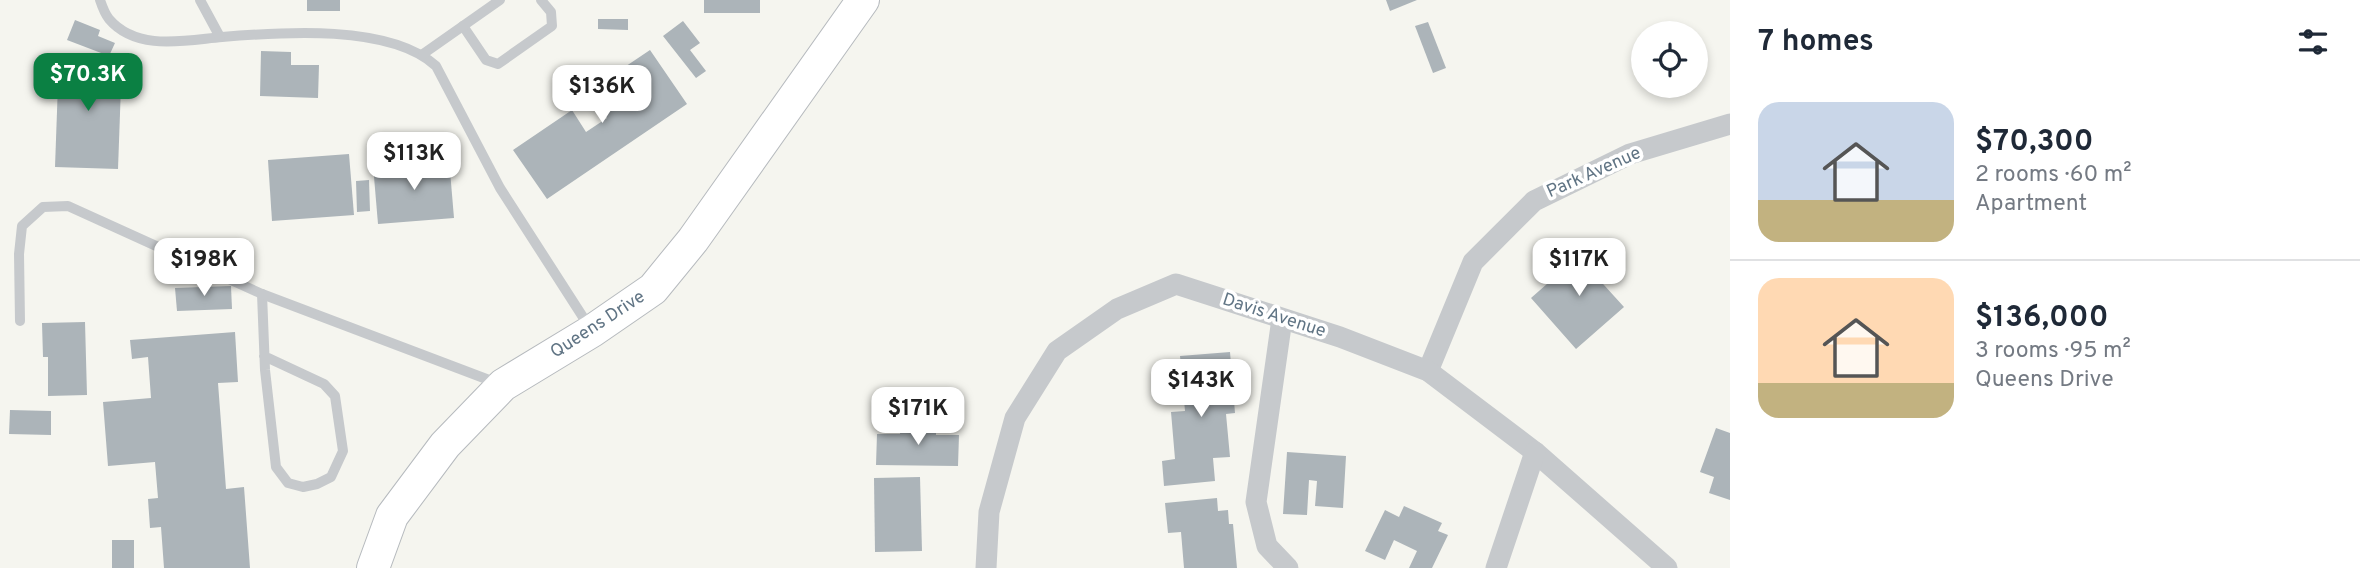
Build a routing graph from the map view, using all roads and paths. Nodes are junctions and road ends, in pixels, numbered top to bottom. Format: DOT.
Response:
graph roads {
  1 [pos="100,0"];
  2 [pos="200,0"];
  3 [pos="500,0"];
  4 [pos="541,0"];
  5 [pos="863,0"];
  6 [pos="463,26"];
  7 [pos="220,37"];
  8 [pos="423,54"];
  9 [pos="1730,124"];
  10 [pos="262,294"];
  11 [pos="1282,318"];
  12 [pos="20,321"];
  13 [pos="592,331"];
  14 [pos="264,356"];
  15 [pos="1428,371"];
  16 [pos="503,385"];
  17 [pos="1535,452"];
  18 [pos="373,568"];
  19 [pos="986,568"];
  20 [pos="1288,568"];
  21 [pos="1496,568"];
  22 [pos="1667,568"];
  1 -- 7 [label="lane"];
  2 -- 7 [label="lane"];
  3 -- 6 [label="lane"];
  4 -- 6 [label="lane"];
  5 -- 13 [label="main road, Queens Drive"];
  6 -- 8 [label="lane"];
  7 -- 8 [label="lane"];
  8 -- 13 [label="lane"];
  9 -- 15 [label="street, Park Avenue"];
  10 -- 12 [label="lane"];
  10 -- 14 [label="lane"];
  10 -- 16 [label="lane"];
  11 -- 15 [label="street, Davis Avenue"];
  11 -- 19 [label="street, Davis Avenue"];
  11 -- 20 [label="street"];
  13 -- 16 [label="main road, Queens Drive"];
  14 -- 14 [label="lane"];
  15 -- 17 [label="street, Davis Avenue"];
  16 -- 18 [label="main road, Queens Drive"];
  17 -- 21 [label="street"];
  17 -- 22 [label="street, Davis Avenue"];
}
